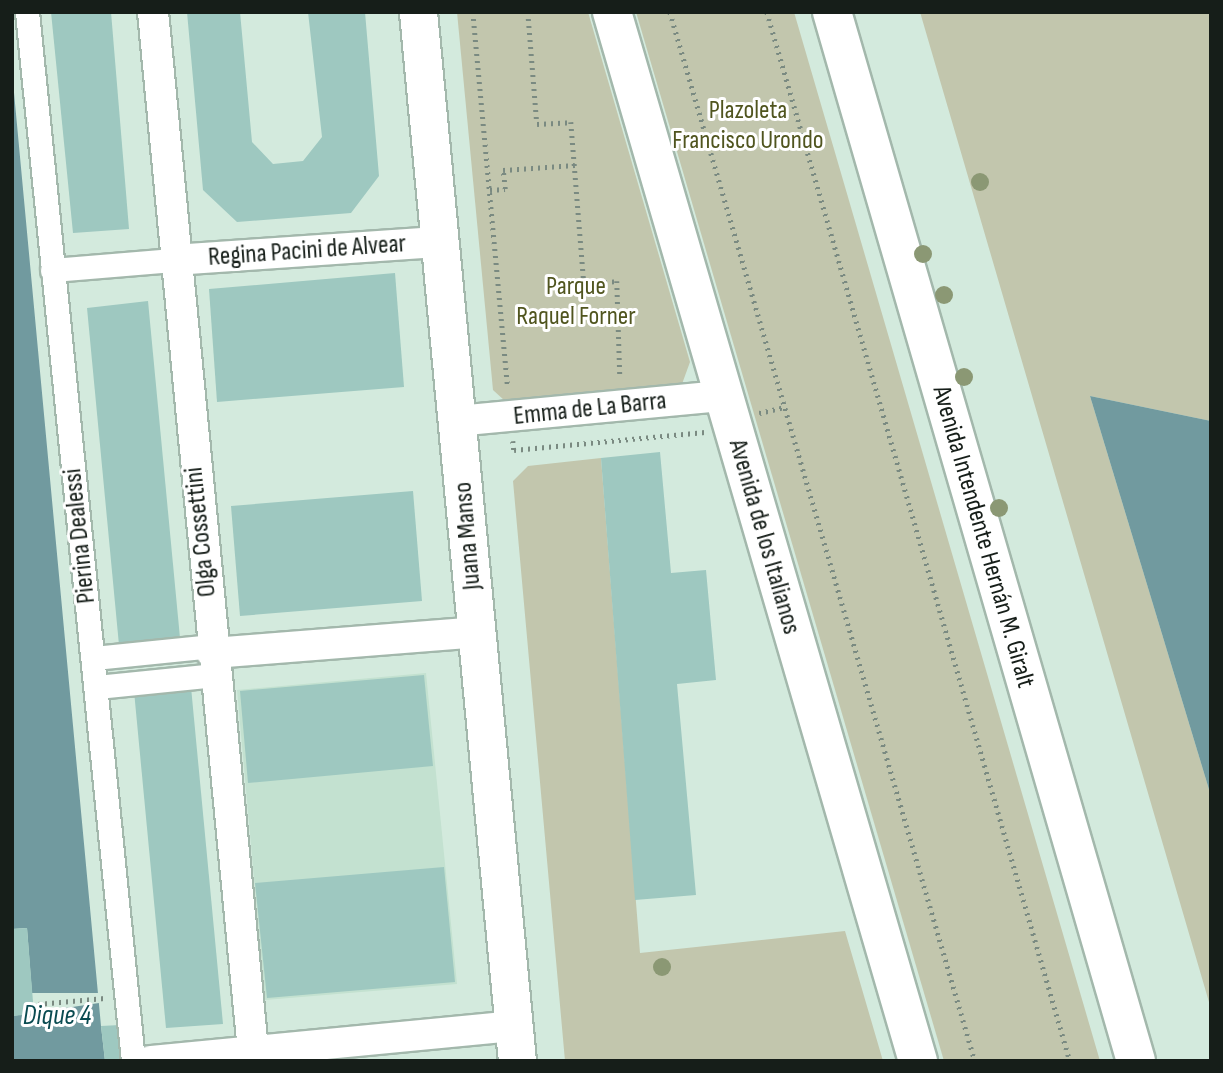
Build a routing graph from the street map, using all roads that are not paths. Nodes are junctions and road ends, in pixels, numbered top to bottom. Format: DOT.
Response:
graph roads {
  1 [pos="27,12"];
  2 [pos="153,12"];
  3 [pos="418,12"];
  4 [pos="612,12"];
  5 [pos="832,12"];
  6 [pos="440,242"];
  7 [pos="174,260"];
  8 [pos="52,270"];
  9 [pos="737,409"];
  10 [pos="457,421"];
  11 [pos="477,632"];
  12 [pos="93,658"];
  13 [pos="213,658"];
  14 [pos="97,687"];
  15 [pos="515,1043"];
  16 [pos="253,1051"];
  17 [pos="133,1061"];
  18 [pos="151,1061"];
  19 [pos="918,1061"];
  20 [pos="1136,1061"];
  1 -- 8 [label="street, Pierina Dealessi"];
  2 -- 7 [label="street, Olga Cossettini"];
  3 -- 6 [label="street, Juana Manso"];
  4 -- 9 [label="main road, Avenida de los Italianos"];
  5 -- 20 [label="main road, Avenida Intendente Hernán M. Giralt"];
  6 -- 7 [label="street, Regina Pacini de Alvear"];
  6 -- 10 [label="street, Juana Manso"];
  7 -- 8 [label="street"];
  7 -- 13 [label="street, Olga Cossettini"];
  8 -- 12 [label="street, Pierina Dealessi"];
  9 -- 10 [label="street, Emma de La Barra"];
  9 -- 19 [label="main road, Avenida de los Italianos"];
  10 -- 11 [label="street, Juana Manso"];
  11 -- 13 [label="street"];
  11 -- 15 [label="street, Juana Manso"];
  12 -- 13 [label="street"];
  12 -- 14 [label="street, Pierina Dealessi"];
  13 -- 14 [label="street"];
  13 -- 16 [label="street, Olga Cossettini"];
  14 -- 17 [label="street, Pierina Dealessi"];
  15 -- 16 [label="street"];
  16 -- 18 [label="street"];
}
